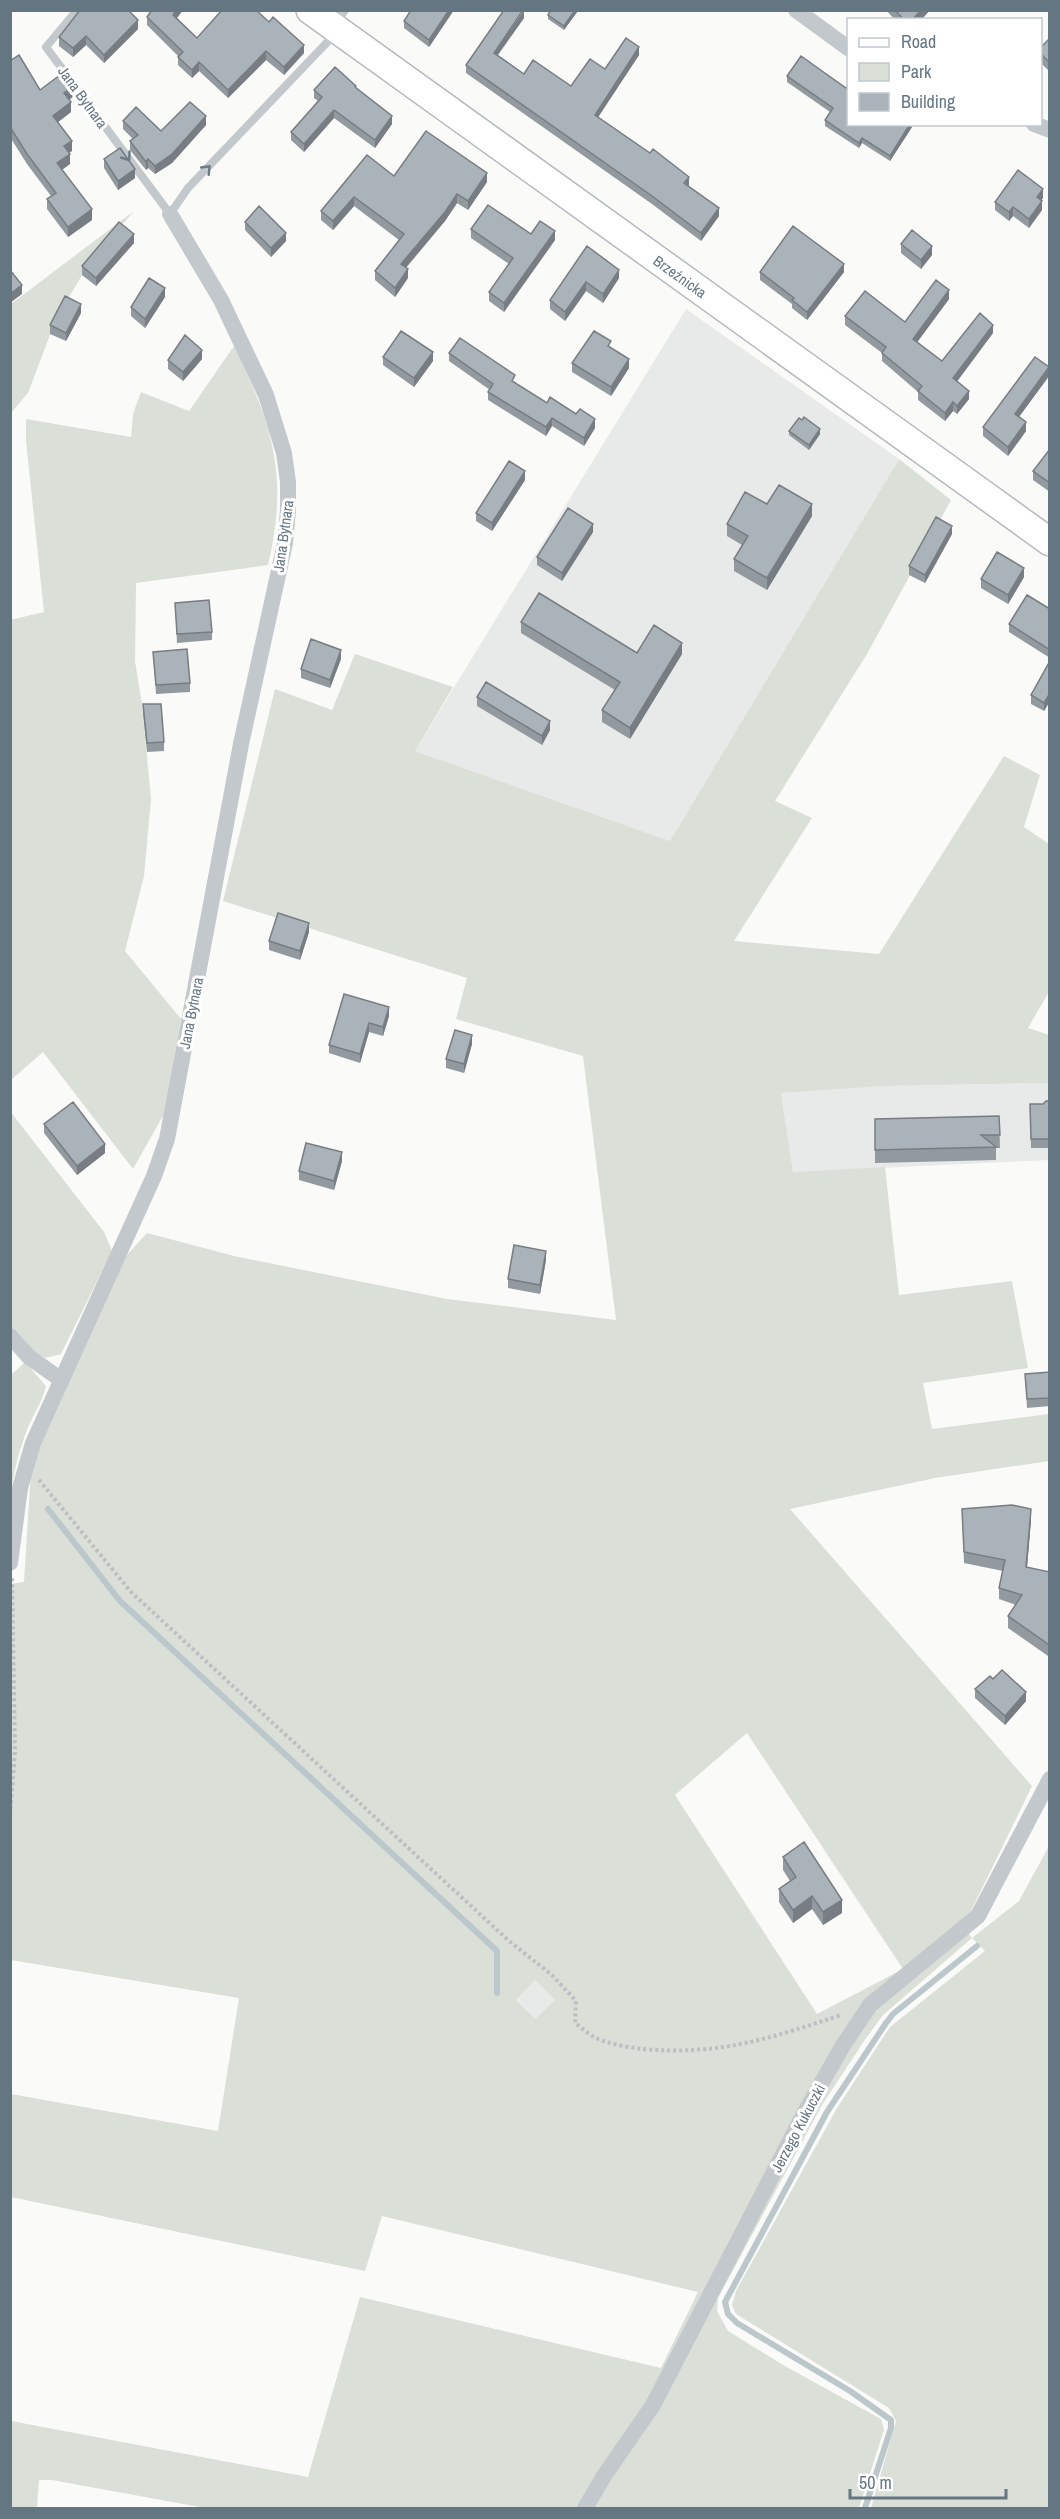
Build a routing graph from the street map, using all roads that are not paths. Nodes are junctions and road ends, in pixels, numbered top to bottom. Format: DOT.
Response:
graph roads {
  1 [pos="77,10"];
  2 [pos="310,10"];
  3 [pos="796,10"];
  4 [pos="339,23"];
  5 [pos="847,47"];
  6 [pos="170,214"];
  7 [pos="1050,542"];
  8 [pos="10,1336"];
  9 [pos="60,1379"];
  10 [pos="11,1562"];
  11 [pos="1050,1779"];
  12 [pos="585,2508"];
  1 -- 6 [label="lane, Jana Bytnara, one-way"];
  2 -- 4 [label="main road, Brzeźnicka"];
  3 -- 5 [label="street"];
  6 -- 4 [label="lane, one-way"];
  4 -- 7 [label="main road, Brzeźnicka"];
  6 -- 9 [label="street, Jana Bytnara"];
  8 -- 9 [label="street"];
  9 -- 10 [label="street, Jana Bytnara"];
  11 -- 12 [label="street, Jerzego Kukuczki"];
}
